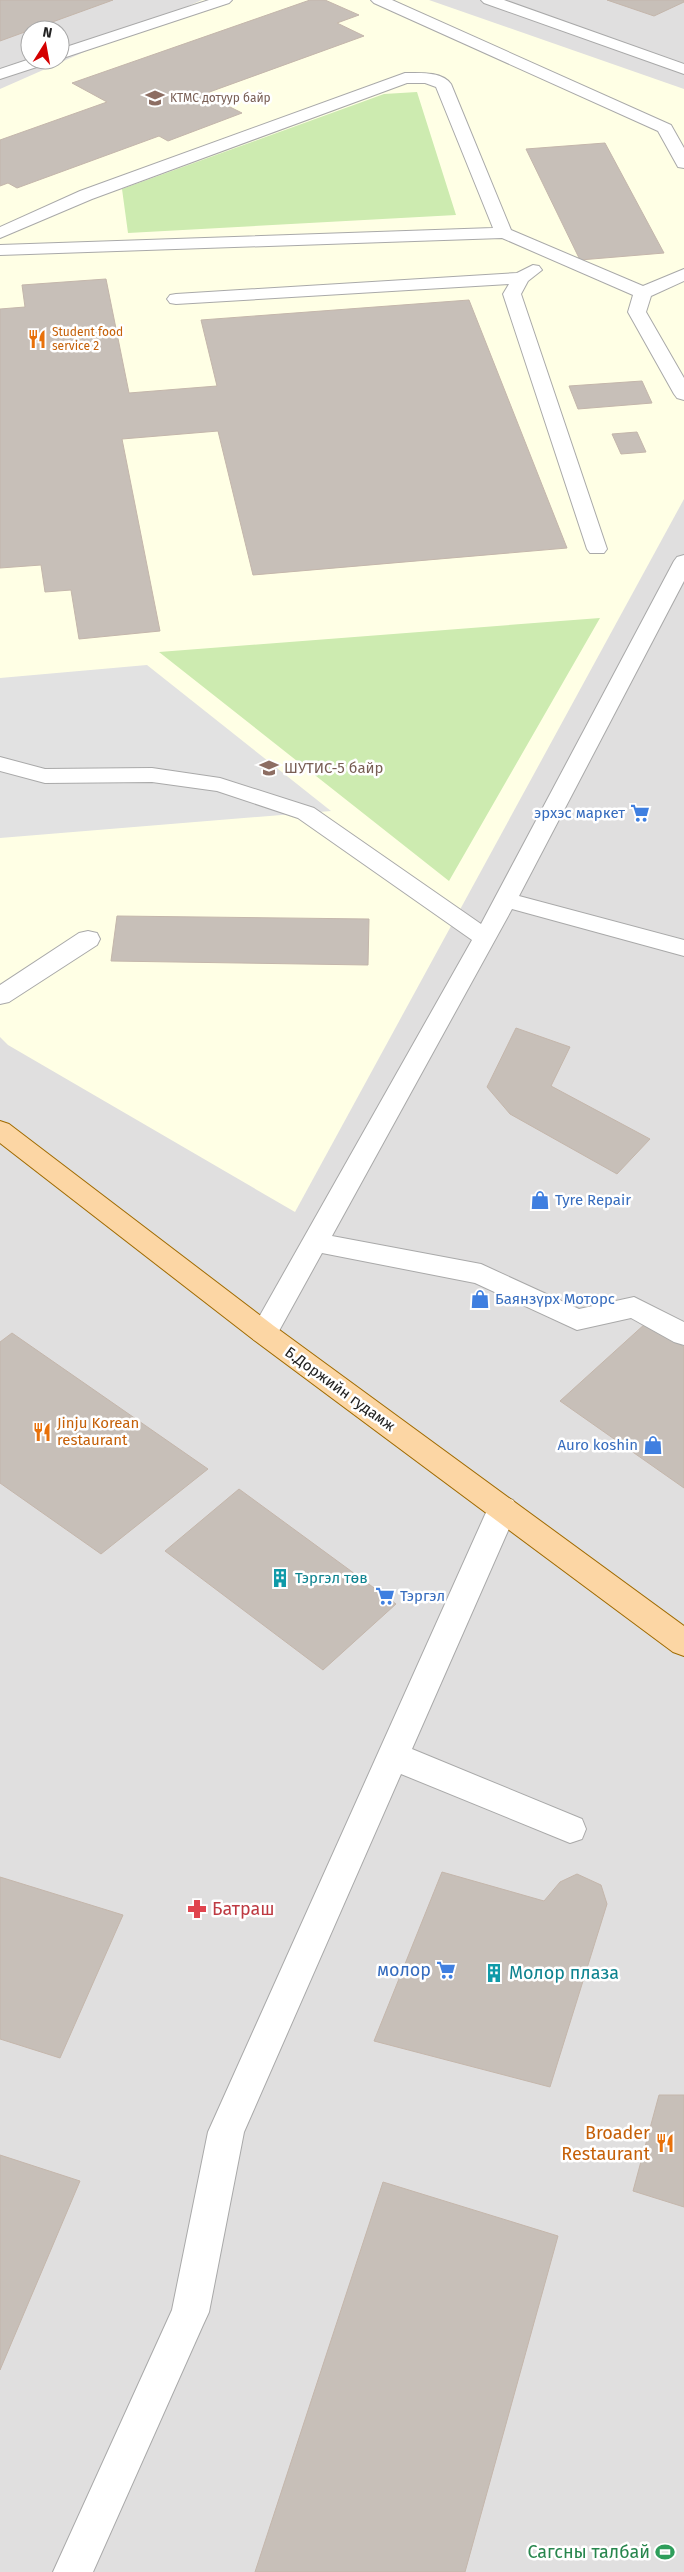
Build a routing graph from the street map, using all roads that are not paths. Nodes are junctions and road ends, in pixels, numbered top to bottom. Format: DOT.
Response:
graph roads {
  1 [pos="224,0"];
  2 [pos="379,0"];
  3 [pos="489,0"];
  4 [pos="70,51"];
  5 [pos="20,67"];
  6 [pos="684,69"];
  7 [pos="0,74"];
  8 [pos="684,163"];
  9 [pos="0,233"];
  10 [pos="504,233"];
  11 [pos="0,250"];
  12 [pos="556,255"];
  13 [pos="684,274"];
  14 [pos="521,278"];
  15 [pos="643,293"];
  16 [pos="176,299"];
  17 [pos="684,394"];
  18 [pos="597,549"];
  19 [pos="680,575"];
  20 [pos="0,764"];
  21 [pos="505,900"];
  22 [pos="485,938"];
  23 [pos="88,939"];
  24 [pos="684,948"];
  25 [pos="0,996"];
  26 [pos="0,1130"];
  27 [pos="315,1242"];
  28 [pos="264,1333"];
  29 [pos="684,1336"];
  30 [pos="503,1508"];
  31 [pos="684,1643"];
  32 [pos="394,1756"];
  33 [pos="570,1829"];
  34 [pos="73,2572"];
  1 -- 4 [label="street"];
  2 -- 8 [label="street"];
  3 -- 6 [label="street"];
  5 -- 7 [label="street"];
  9 -- 10 [label="street"];
  10 -- 11 [label="street"];
  10 -- 12 [label="street"];
  12 -- 14 [label="street"];
  12 -- 15 [label="street"];
  13 -- 15 [label="street"];
  14 -- 16 [label="street"];
  14 -- 18 [label="street"];
  15 -- 17 [label="street"];
  19 -- 21 [label="street"];
  20 -- 22 [label="street"];
  21 -- 22 [label="street"];
  21 -- 24 [label="street"];
  22 -- 27 [label="street"];
  23 -- 25 [label="street"];
  26 -- 28 [label="main road, Б.Доржийн гудамж"];
  27 -- 28 [label="street"];
  27 -- 29 [label="street"];
  28 -- 30 [label="main road, Б.Доржийн гудамж"];
  30 -- 31 [label="main road, Б.Доржийн гудамж"];
  30 -- 32 [label="street"];
  32 -- 33 [label="street"];
  32 -- 34 [label="street"];
}
